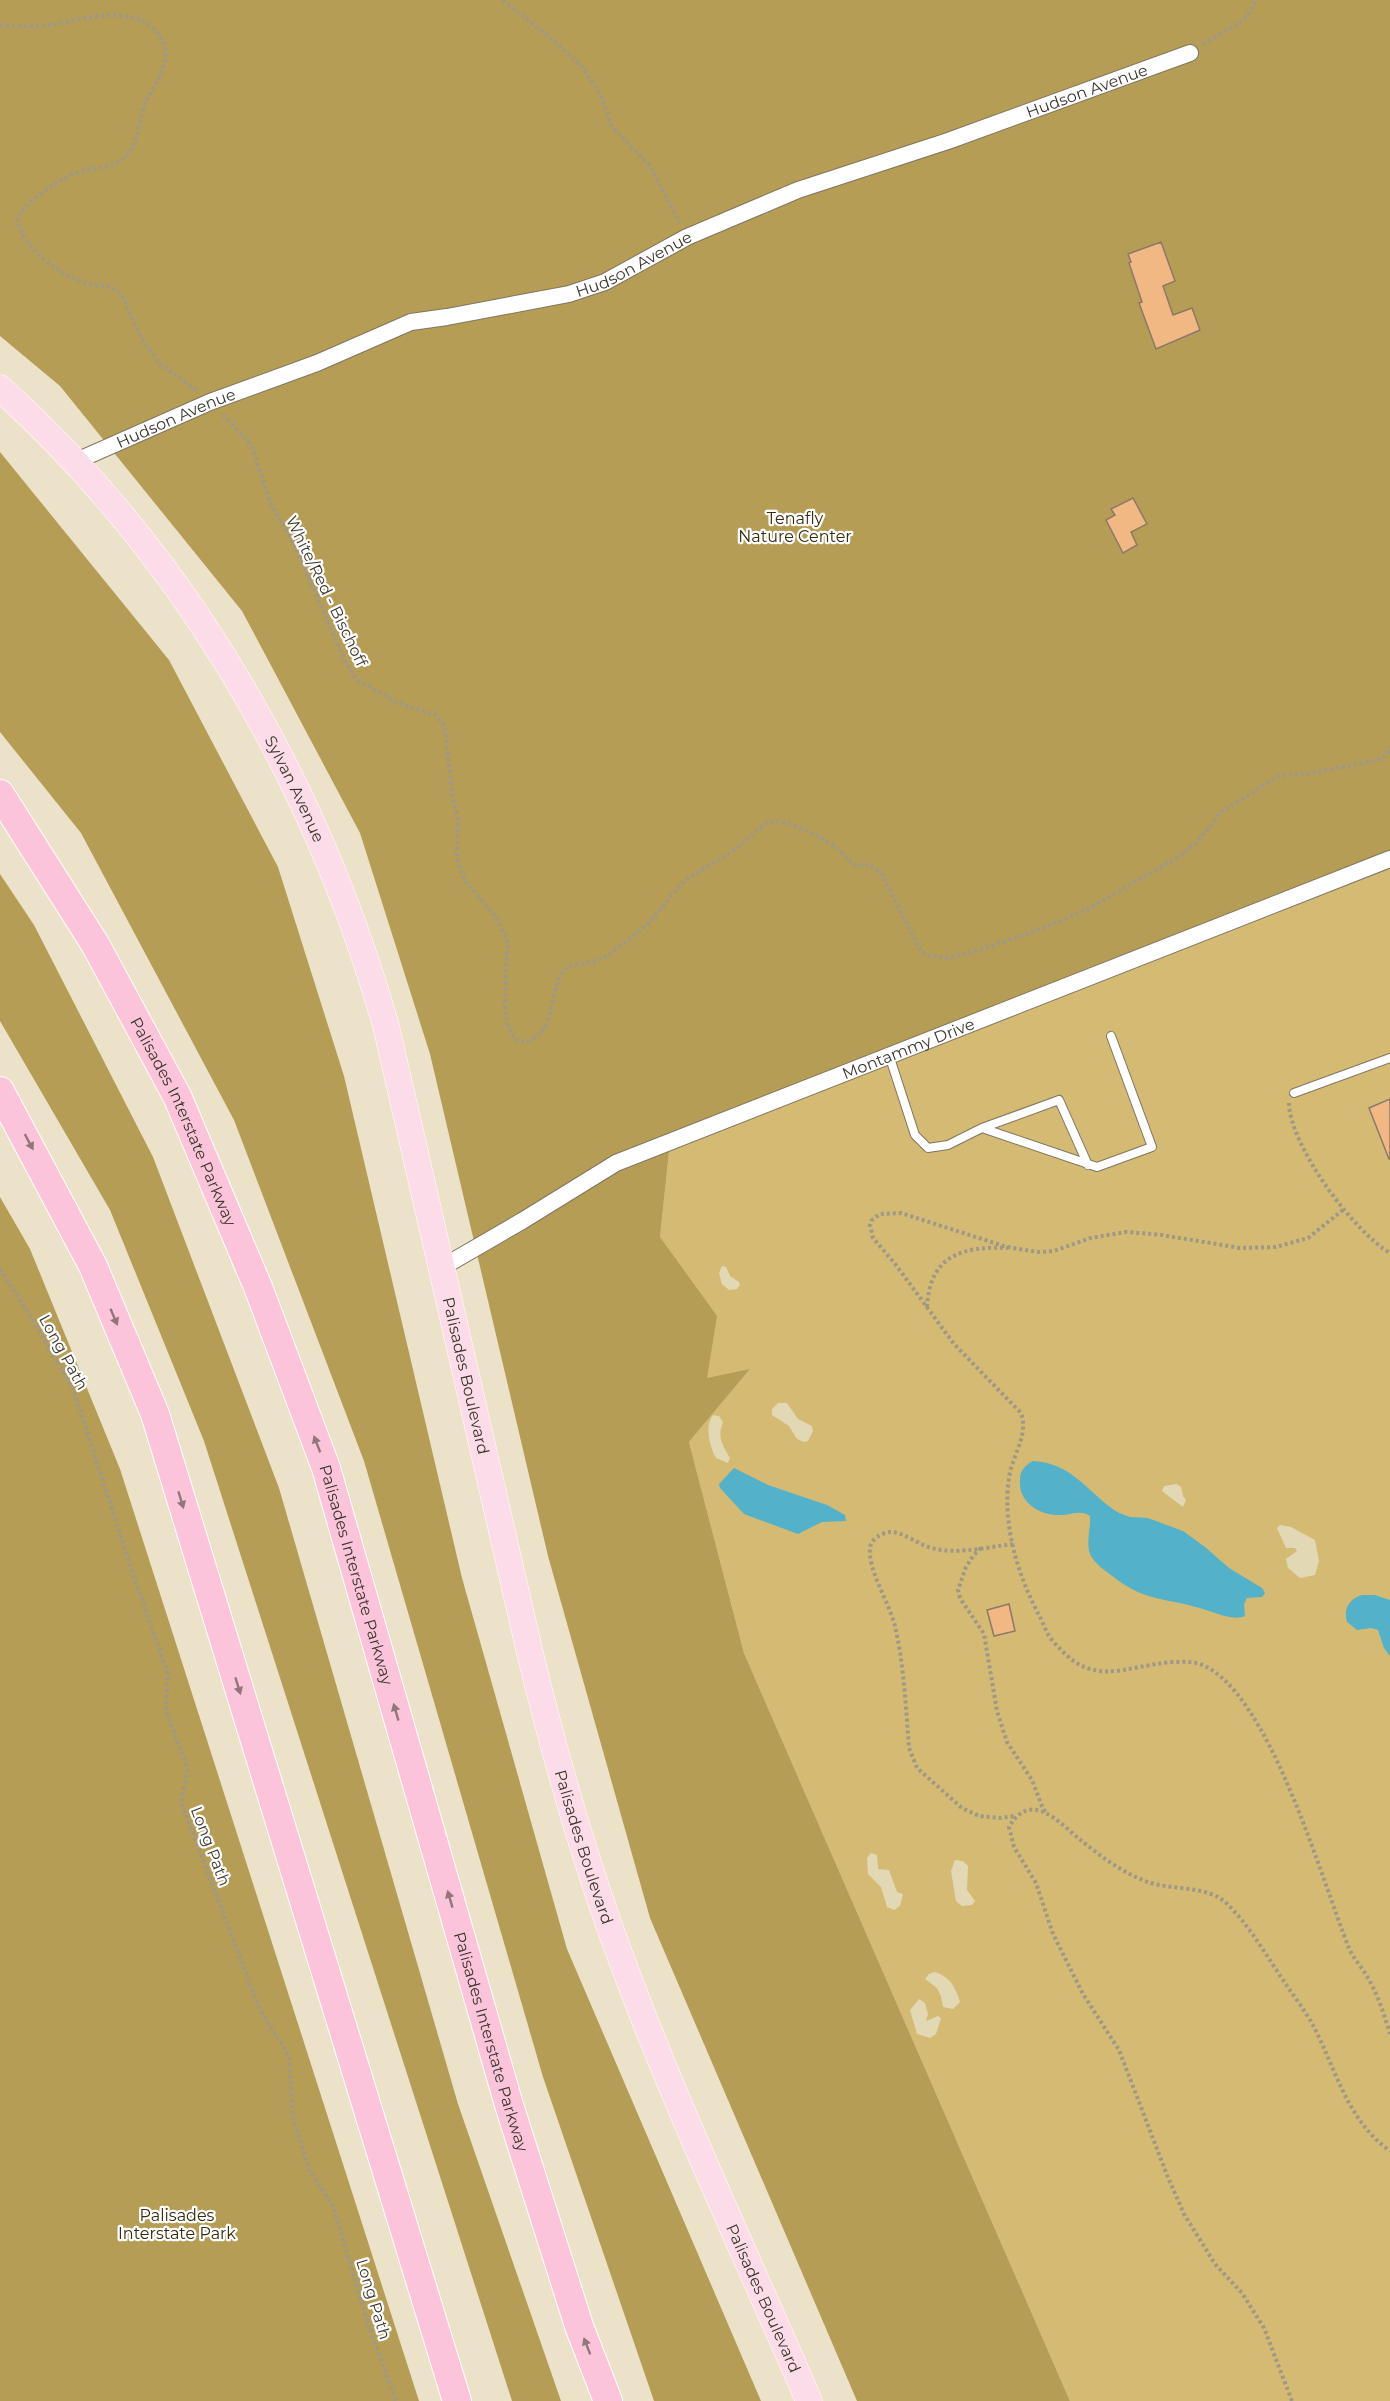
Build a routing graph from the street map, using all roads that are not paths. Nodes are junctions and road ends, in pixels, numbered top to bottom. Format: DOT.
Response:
graph roads {
  1 [pos="1190,53"];
  2 [pos="0,388"];
  3 [pos="74,462"];
  4 [pos="0,794"];
  5 [pos="1390,859"];
  6 [pos="1111,1036"];
  7 [pos="889,1055"];
  8 [pos="1390,1058"];
  9 [pos="0,1091"];
  10 [pos="1294,1093"];
  11 [pos="982,1128"];
  12 [pos="1088,1165"];
  13 [pos="441,1268"];
  14 [pos="458,2401"];
  15 [pos="608,2401"];
  16 [pos="809,2401"];
  1 -- 3 [label="street, Hudson Avenue"];
  2 -- 3 [label="main road, Sylvan Avenue"];
  3 -- 13 [label="main road, Sylvan Avenue"];
  15 -- 4 [label="highway, Palisades Interstate Parkway, one-way"];
  5 -- 7 [label="street, Montammy Drive"];
  6 -- 12 [label="lane"];
  7 -- 11 [label="lane"];
  7 -- 13 [label="street, Montammy Drive"];
  8 -- 10 [label="lane"];
  9 -- 14 [label="highway, one-way"];
  11 -- 12 [label="lane"];
  11 -- 12 [label="lane"];
  13 -- 16 [label="main road, Palisades Boulevard"];
}
